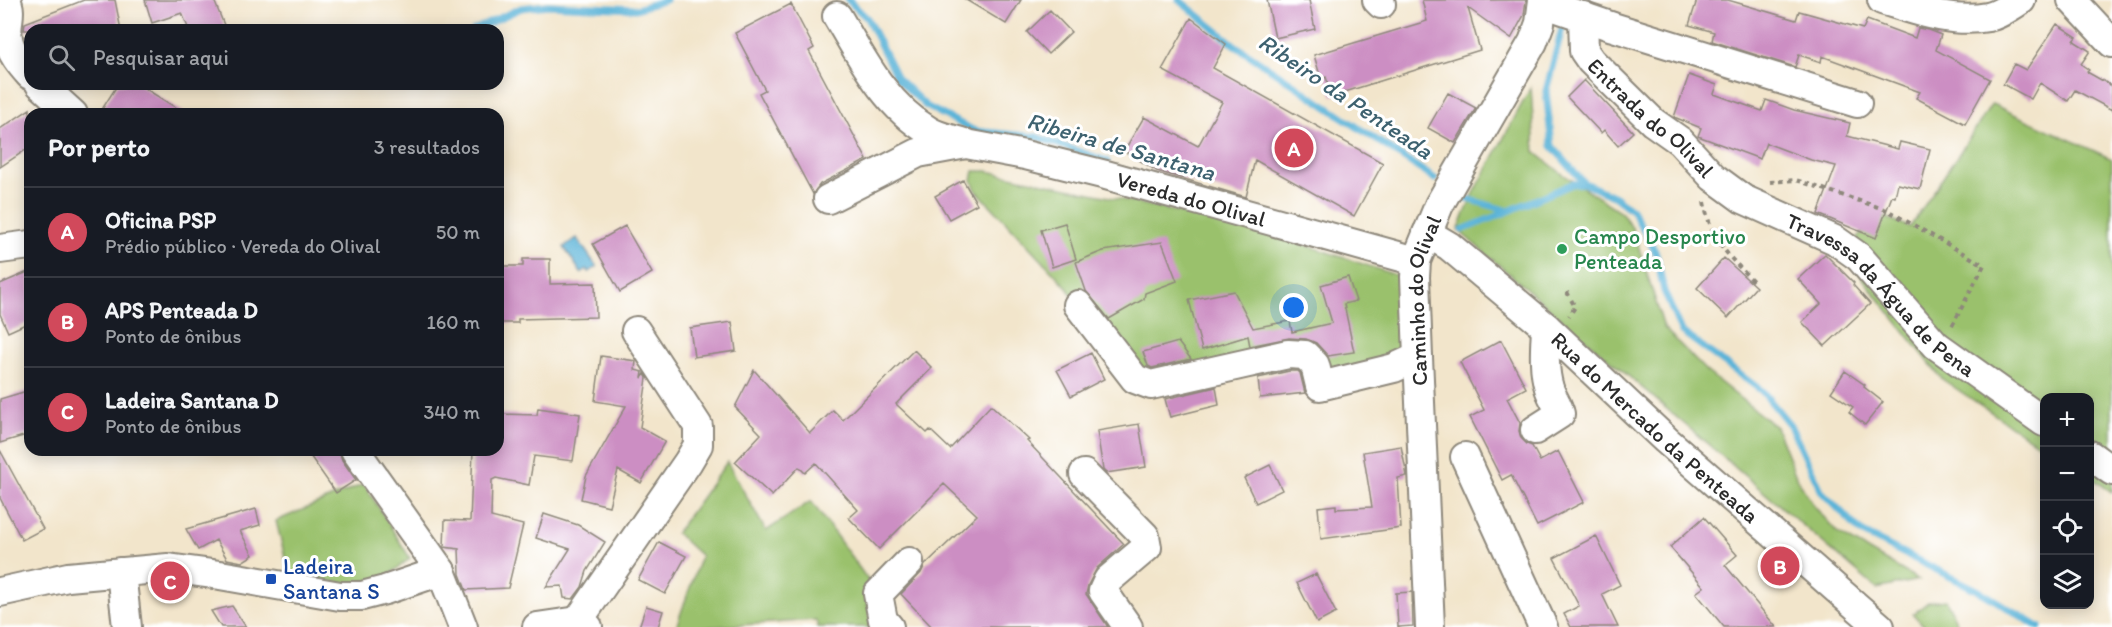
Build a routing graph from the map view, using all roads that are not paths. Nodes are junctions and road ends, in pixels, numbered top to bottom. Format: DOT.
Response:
graph roads {
  1 [pos="1882,0"];
  2 [pos="2021,0"];
  3 [pos="2072,0"];
  4 [pos="1543,1"];
  5 [pos="15,2"];
  6 [pos="837,16"];
  7 [pos="1583,16"];
  8 [pos="2112,43"];
  9 [pos="24,68"];
  10 [pos="47,90"];
  11 [pos="1857,104"];
  12 [pos="66,108"];
  13 [pos="966,144"];
  14 [pos="1708,171"];
  15 [pos="828,199"];
  16 [pos="1427,233"];
  17 [pos="24,246"];
  18 [pos="0,249"];
  19 [pos="1416,261"];
  20 [pos="1078,305"];
  21 [pos="1546,327"];
  22 [pos="636,330"];
  23 [pos="1418,357"];
  24 [pos="2040,419"];
  25 [pos="1535,430"];
  26 [pos="359,456"];
  27 [pos="1466,457"];
  28 [pos="2094,458"];
  29 [pos="2112,471"];
  30 [pos="1084,474"];
  31 [pos="909,562"];
  32 [pos="441,571"];
  33 [pos="121,572"];
  34 [pos="0,592"];
  35 [pos="583,624"];
  36 [pos="127,627"];
  37 [pos="463,627"];
  38 [pos="537,627"];
  39 [pos="889,627"];
  40 [pos="1128,627"];
  41 [pos="1430,627"];
  42 [pos="1543,627"];
  43 [pos="1880,627"];
  1 -- 2 [label="street"];
  3 -- 8 [label="street"];
  4 -- 7 [label="street"];
  4 -- 16 [label="street, Caminho do Olival"];
  5 -- 9 [label="street"];
  6 -- 13 [label="street, Vereda do Olival"];
  7 -- 11 [label="street, Entrada do Olival"];
  7 -- 14 [label="street, Entrada do Olival"];
  10 -- 12 [label="street"];
  13 -- 15 [label="street, Vereda do Olival"];
  13 -- 19 [label="street, Vereda do Olival"];
  14 -- 24 [label="street, Travessa da Água de Pena"];
  16 -- 19 [label="street, Caminho do Olival"];
  16 -- 21 [label="street, Rua do Mercado da Penteada"];
  17 -- 18 [label="street"];
  19 -- 23 [label="street, Caminho do Olival"];
  20 -- 23 [label="street"];
  21 -- 25 [label="street"];
  21 -- 43 [label="street, Rua do Mercado da Penteada"];
  22 -- 35 [label="street"];
  23 -- 41 [label="street, Caminho do Olival"];
  26 -- 32 [label="street"];
  27 -- 42 [label="street"];
  28 -- 29 [label="street"];
  30 -- 40 [label="street"];
  31 -- 39 [label="street"];
  32 -- 33 [label="street"];
  32 -- 37 [label="street"];
  33 -- 34 [label="street"];
  33 -- 36 [label="street"];
  35 -- 38 [label="street"];
}
